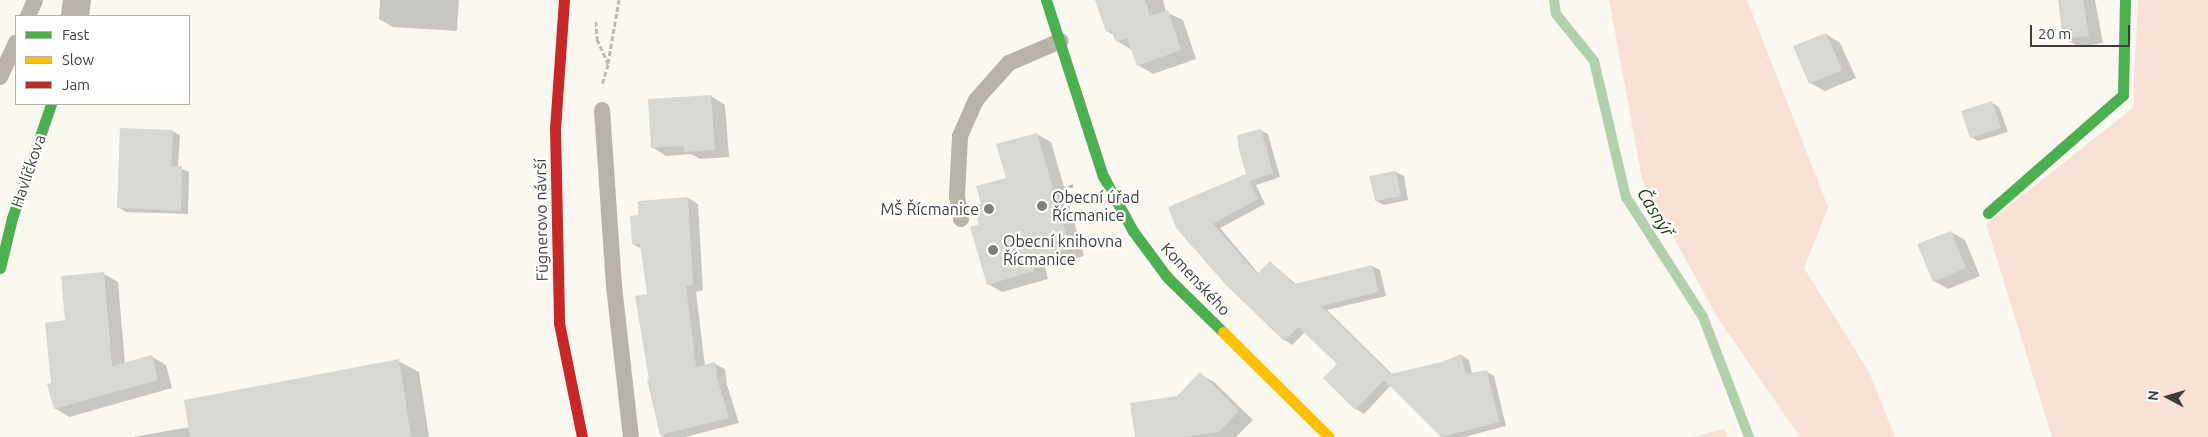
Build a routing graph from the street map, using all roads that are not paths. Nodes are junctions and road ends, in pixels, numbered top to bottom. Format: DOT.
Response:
graph roads {
  1 [pos="35,0"];
  2 [pos="77,0"];
  3 [pos="564,0"];
  4 [pos="1046,0"];
  5 [pos="2125,0"];
  6 [pos="28,15"];
  7 [pos="75,15"];
  8 [pos="1060,41"];
  9 [pos="15,44"];
  10 [pos="0,77"];
  11 [pos="51,105"];
  12 [pos="602,110"];
  13 [pos="1988,213"];
  14 [pos="961,220"];
  15 [pos="0,268"];
  16 [pos="582,437"];
  17 [pos="631,437"];
  18 [pos="1329,437"];
  1 -- 6 [label="lane"];
  2 -- 7 [label="street"];
  3 -- 16 [label="street, Fügnerovo návrší"];
  4 -- 8 [label="street, Komenského"];
  5 -- 13 [label="street"];
  8 -- 14 [label="lane"];
  8 -- 18 [label="street, Komenského"];
  9 -- 10 [label="lane"];
  11 -- 15 [label="street, Havlíčkova"];
  12 -- 17 [label="lane"];
}
